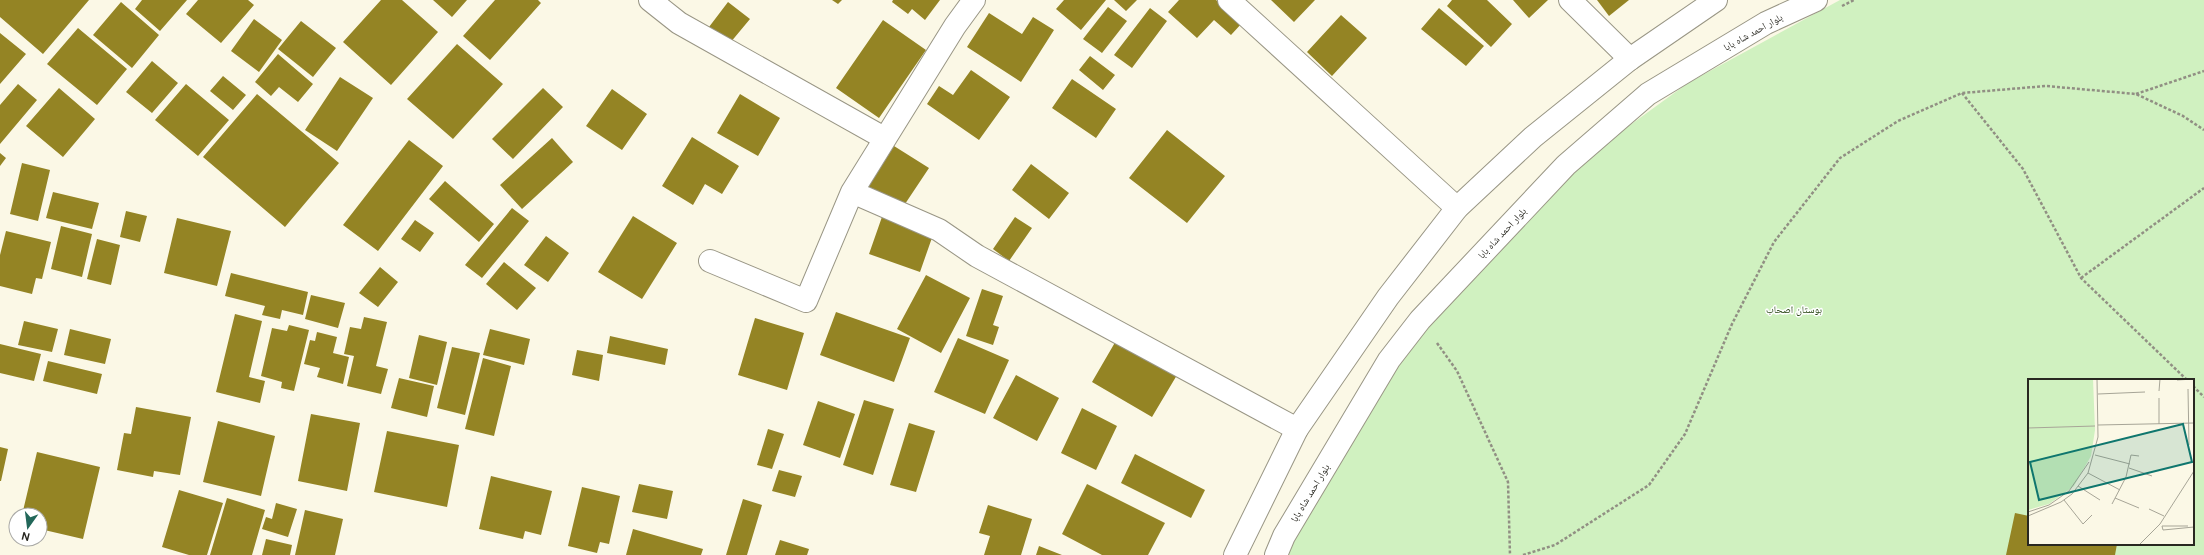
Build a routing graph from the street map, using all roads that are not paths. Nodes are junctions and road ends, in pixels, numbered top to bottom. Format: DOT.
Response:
graph roads {
  1 [pos="650,0"];
  2 [pos="974,0"];
  3 [pos="1229,0"];
  4 [pos="1570,0"];
  5 [pos="1716,0"];
  6 [pos="1816,0"];
  7 [pos="1630,58"];
  8 [pos="884,138"];
  9 [pos="852,192"];
  10 [pos="1457,208"];
  11 [pos="710,261"];
  12 [pos="1297,429"];
  13 [pos="1235,555"];
  14 [pos="1276,555"];
  1 -- 8 [label="main road"];
  2 -- 8 [label="main road"];
  3 -- 10 [label="main road"];
  4 -- 7 [label="main road"];
  5 -- 7 [label="main road"];
  6 -- 14 [label="main road, بلوار احمد شاه بابا"];
  7 -- 10 [label="main road"];
  8 -- 9 [label="main road"];
  9 -- 11 [label="main road"];
  9 -- 12 [label="main road"];
  10 -- 12 [label="main road"];
  12 -- 13 [label="main road"];
}
